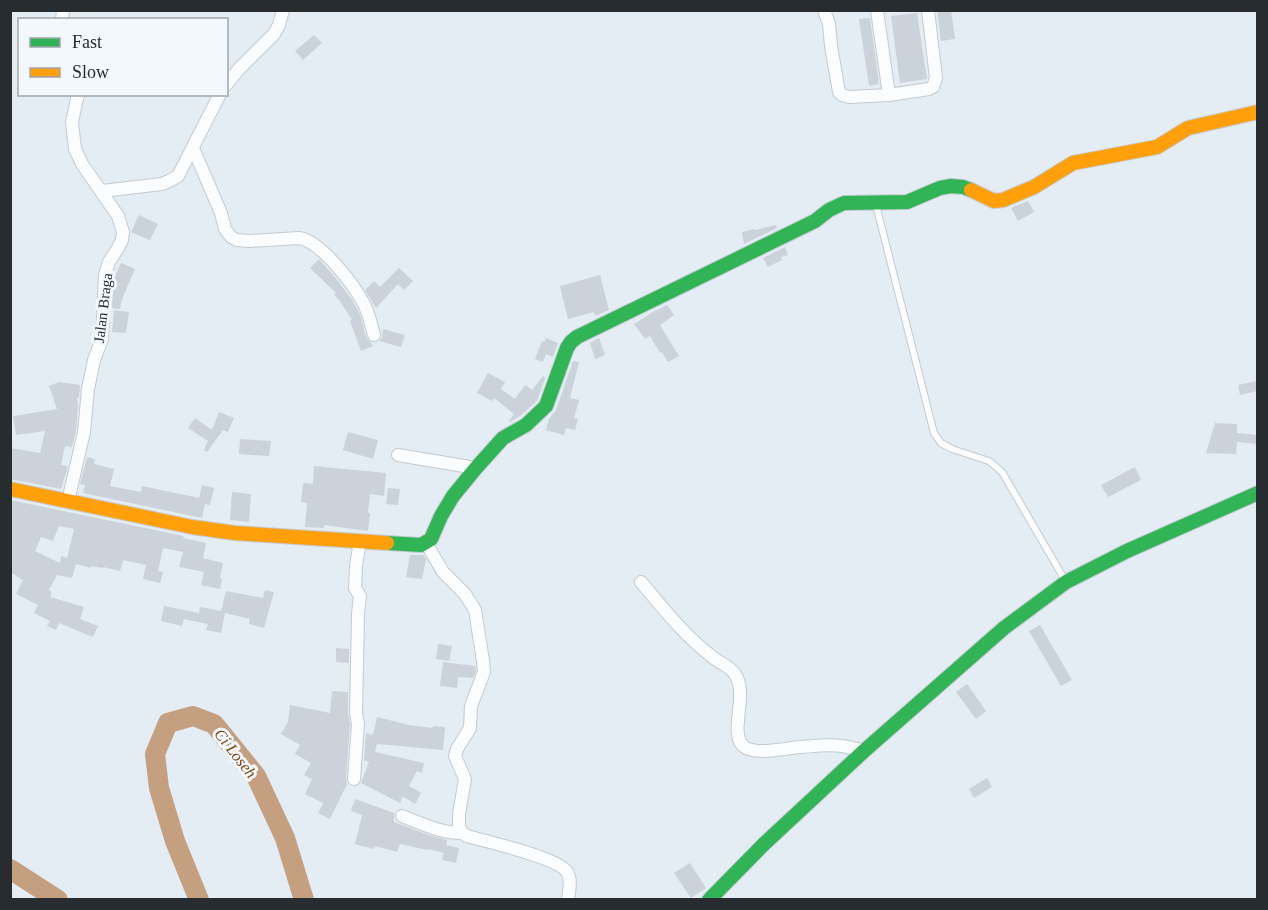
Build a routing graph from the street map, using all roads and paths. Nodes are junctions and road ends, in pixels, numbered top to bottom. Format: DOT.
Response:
graph roads {
  1 [pos="282,10"];
  2 [pos="824,10"];
  3 [pos="877,10"];
  4 [pos="928,10"];
  5 [pos="228,83"];
  6 [pos="889,95"];
  7 [pos="78,96"];
  8 [pos="219,96"];
  9 [pos="1257,112"];
  10 [pos="193,148"];
  11 [pos="102,191"];
  12 [pos="875,202"];
  13 [pos="374,335"];
  14 [pos="398,455"];
  15 [pos="476,468"];
  16 [pos="10,489"];
  17 [pos="1257,493"];
  18 [pos="68,501"];
  19 [pos="360,541"];
  20 [pos="426,543"];
  21 [pos="641,582"];
  22 [pos="1066,582"];
  23 [pos="864,751"];
  24 [pos="354,779"];
  25 [pos="402,816"];
  26 [pos="462,833"];
  27 [pos="568,900"];
  28 [pos="709,900"];
  1 -- 5 [label="street"];
  2 -- 6 [label="street"];
  3 -- 6 [label="street"];
  4 -- 6 [label="street"];
  7 -- 11 [label="street, Jalan Braga"];
  8 -- 10 [label="street"];
  9 -- 12 [label="street"];
  10 -- 11 [label="street"];
  10 -- 13 [label="street"];
  11 -- 18 [label="street, Jalan Braga"];
  12 -- 15 [label="street"];
  12 -- 22 [label="lane"];
  14 -- 15 [label="street"];
  15 -- 20 [label="street"];
  16 -- 18 [label="street"];
  17 -- 22 [label="street"];
  18 -- 19 [label="street"];
  19 -- 20 [label="street"];
  19 -- 24 [label="street"];
  20 -- 26 [label="street"];
  21 -- 23 [label="street"];
  22 -- 23 [label="street"];
  23 -- 28 [label="street"];
  25 -- 26 [label="street"];
  26 -- 27 [label="street"];
}
